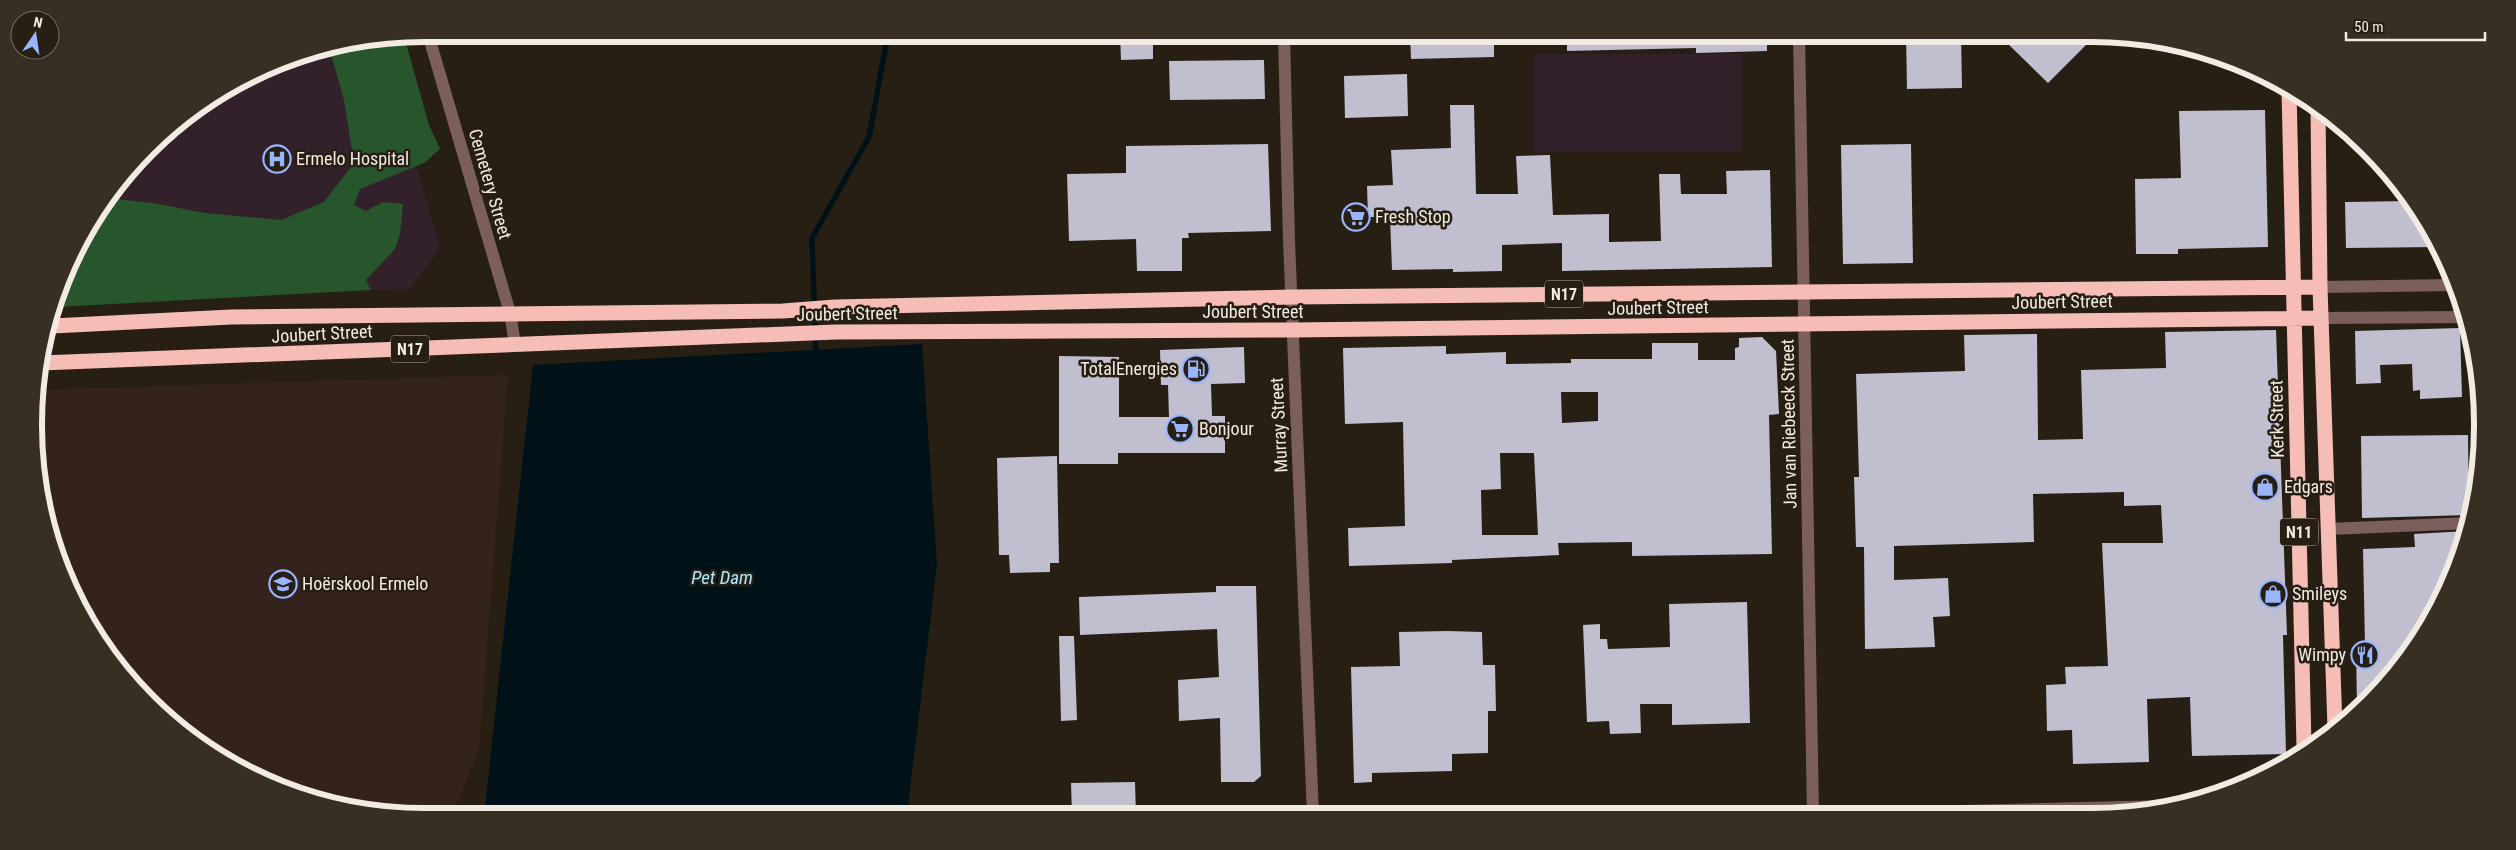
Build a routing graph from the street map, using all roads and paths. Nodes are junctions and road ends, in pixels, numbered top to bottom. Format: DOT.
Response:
graph roads {
  1 [pos="430,42"];
  2 [pos="1284,42"];
  3 [pos="1799,42"];
  4 [pos="2289,98"];
  5 [pos="2318,118"];
  6 [pos="2446,285"];
  7 [pos="2320,287"];
  8 [pos="2294,289"];
  9 [pos="1802,292"];
  10 [pos="1292,297"];
  11 [pos="510,313"];
  12 [pos="2457,317"];
  13 [pos="2294,318"];
  14 [pos="2321,318"];
  15 [pos="1804,325"];
  16 [pos="56,326"];
  17 [pos="1293,330"];
  18 [pos="515,344"];
  19 [pos="48,363"];
  20 [pos="2460,523"];
  21 [pos="2329,529"];
  22 [pos="2335,720"];
  23 [pos="2304,743"];
  24 [pos="1313,808"];
  25 [pos="1814,808"];
  1 -- 11 [label="street, Cemetery Street"];
  2 -- 10 [label="street, Murray Street"];
  3 -- 9 [label="street, Jan van Riebeeck Street"];
  4 -- 8 [label="highway, Kerk Street / N11"];
  5 -- 7 [label="highway, N11"];
  6 -- 7 [label="street, Joubert Street"];
  7 -- 8 [label="highway, Joubert Street / N17"];
  7 -- 14 [label="highway, N11"];
  8 -- 9 [label="highway, Joubert Street / N17"];
  8 -- 13 [label="highway, Kerk Street / N11"];
  9 -- 10 [label="highway, Joubert Street / N17"];
  9 -- 15 [label="street, Jan van Riebeeck Street"];
  10 -- 11 [label="highway, Joubert Street / N17"];
  10 -- 17 [label="street, Murray Street"];
  11 -- 16 [label="highway, Joubert Street / N17"];
  11 -- 18 [label="street, Cemetery Street"];
  12 -- 14 [label="street, Joubert Street"];
  13 -- 14 [label="highway, Joubert Street / N17"];
  13 -- 15 [label="highway, Joubert Street / N17"];
  13 -- 23 [label="highway, Kerk Street / N11"];
  14 -- 21 [label="highway, N11"];
  15 -- 17 [label="highway, Joubert Street / N17"];
  15 -- 25 [label="street, Jan van Riebeeck Street"];
  17 -- 18 [label="highway, Joubert Street / N17"];
  17 -- 24 [label="street, Murray Street"];
  18 -- 19 [label="highway, Joubert Street / N17"];
  20 -- 21 [label="street"];
  21 -- 22 [label="highway, N11"];
}
